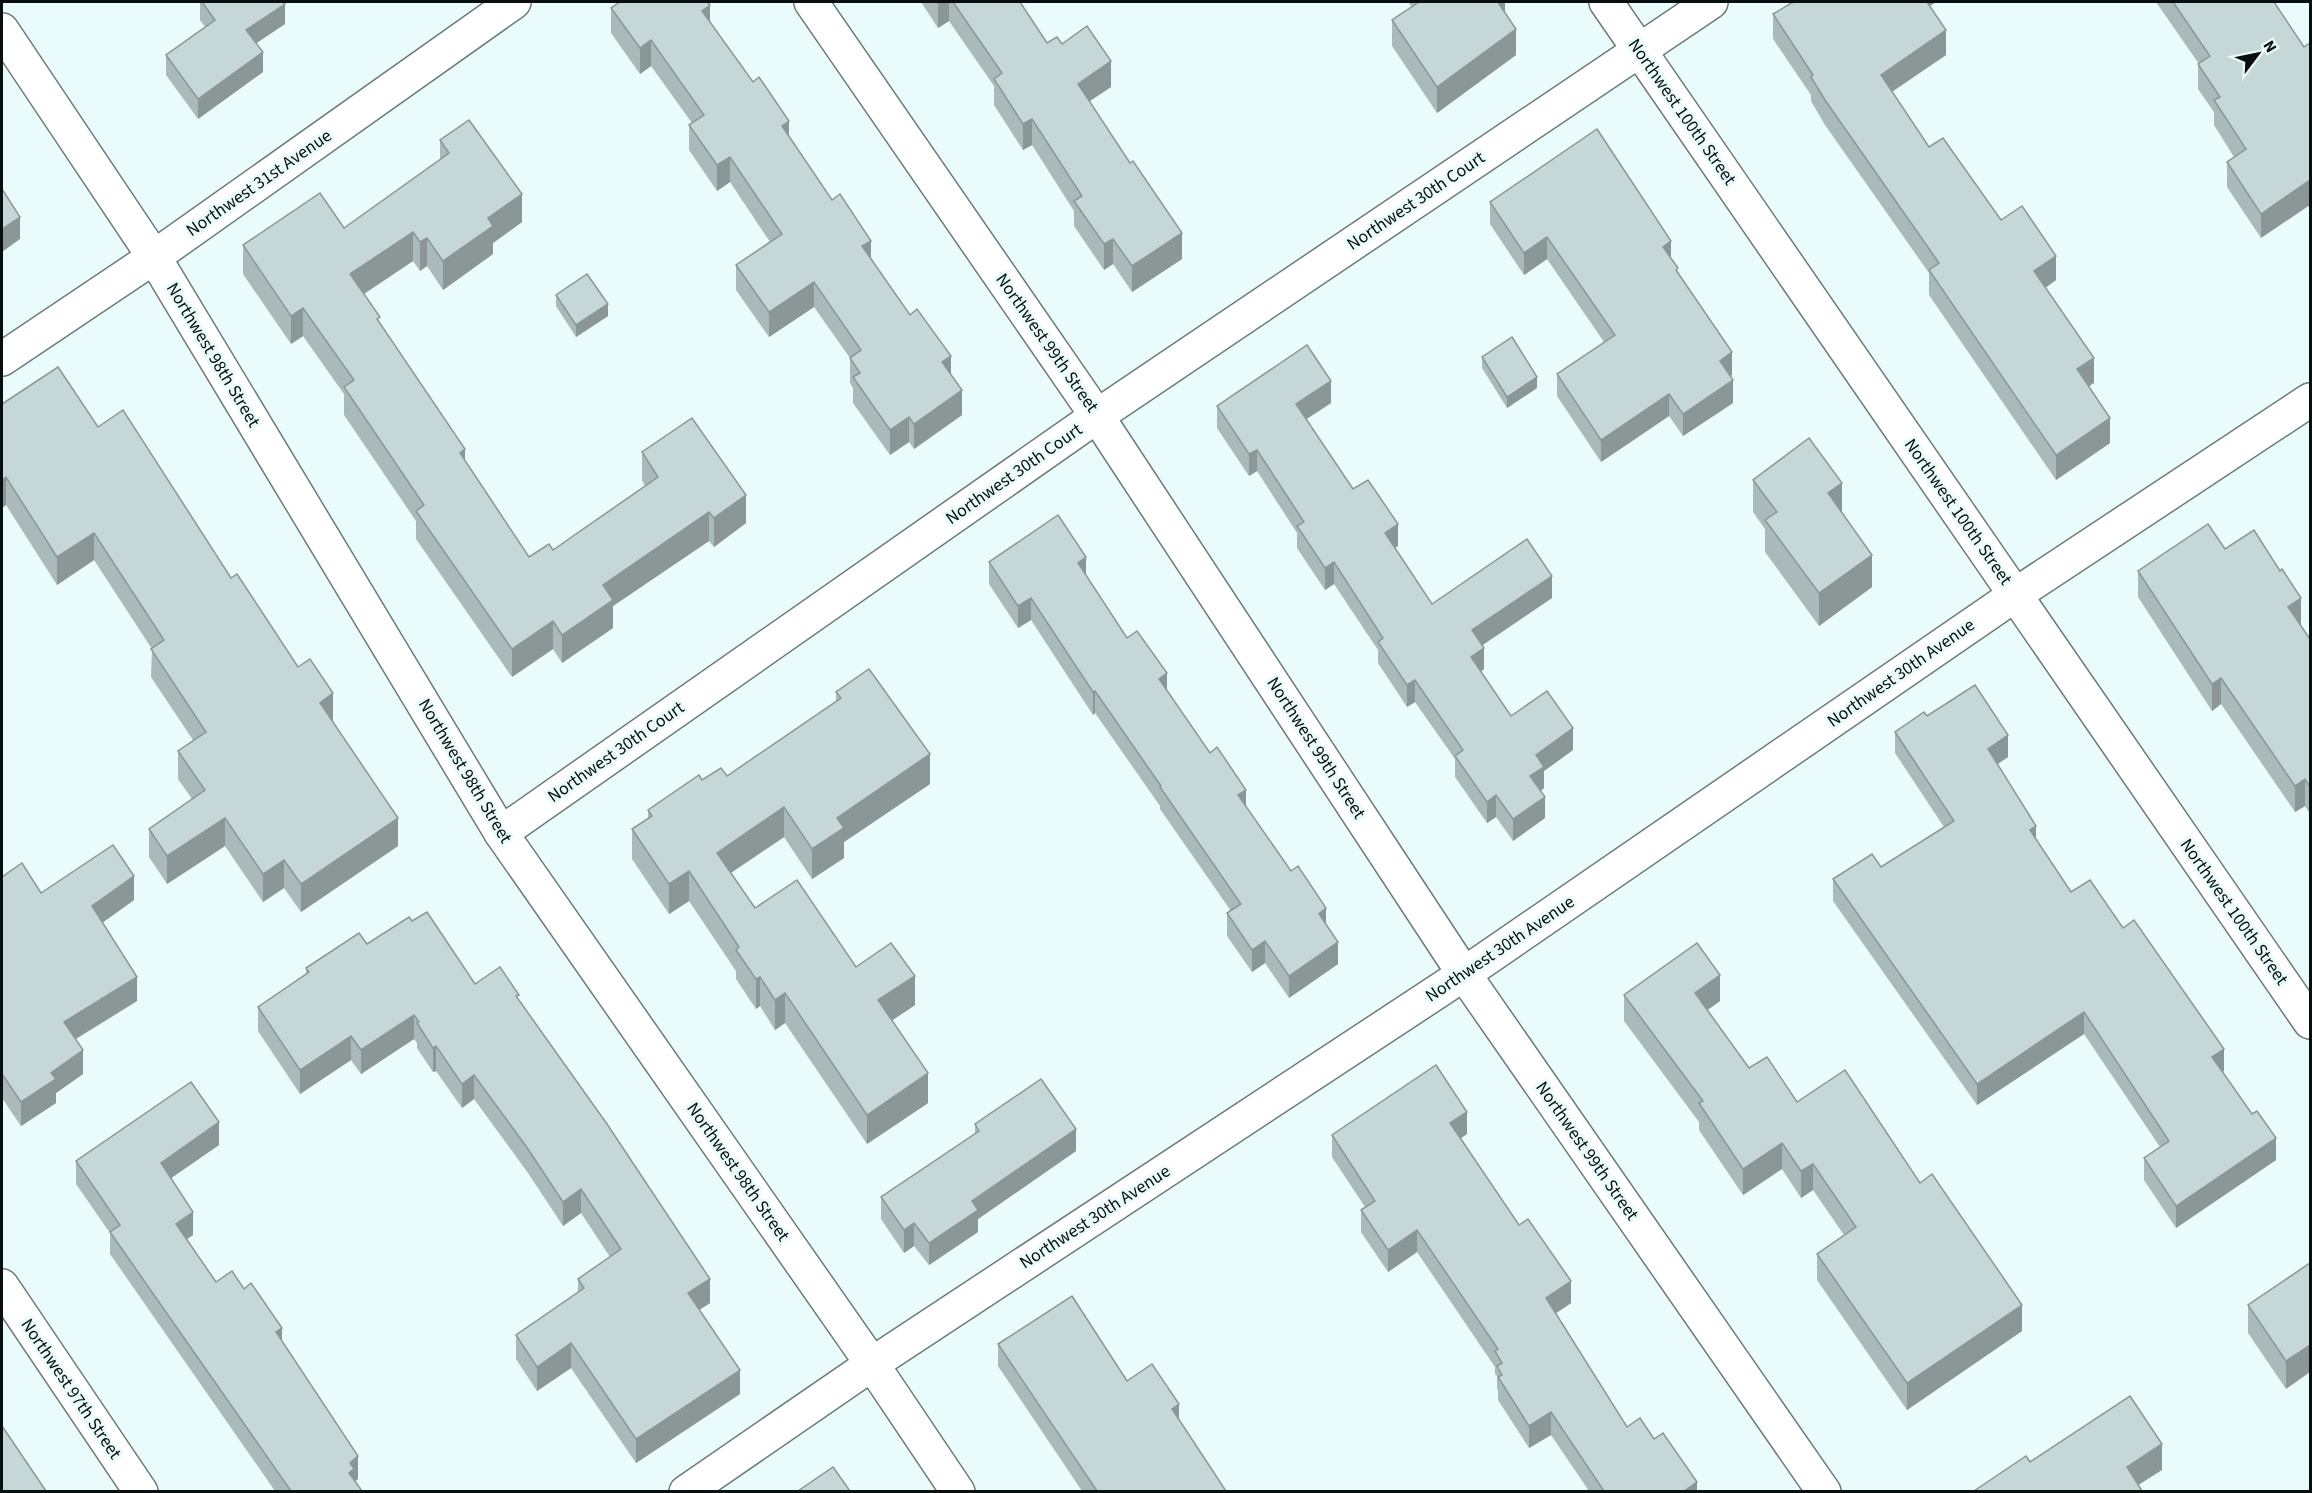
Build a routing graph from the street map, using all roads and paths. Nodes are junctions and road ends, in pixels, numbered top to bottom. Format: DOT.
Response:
graph roads {
  1 [pos="514,2"];
  2 [pos="811,2"];
  3 [pos="1606,2"];
  4 [pos="1711,2"];
  5 [pos="2,30"];
  6 [pos="1639,50"];
  7 [pos="154,257"];
  8 [pos="2,359"];
  9 [pos="2310,400"];
  10 [pos="1097,416"];
  11 [pos="2015,595"];
  12 [pos="501,833"];
  13 [pos="1464,974"];
  14 [pos="2310,1022"];
  15 [pos="2,1286"];
  16 [pos="872,1364"];
  17 [pos="141,1491"];
  18 [pos="686,1491"];
  19 [pos="958,1491"];
  20 [pos="1824,1491"];
  1 -- 7 [label="street, Northwest 31st Avenue"];
  2 -- 10 [label="street, Northwest 99th Street"];
  3 -- 6 [label="street, Northwest 100th Street"];
  4 -- 6 [label="street, Northwest 30th Court"];
  5 -- 7 [label="street, Northwest 98th Street"];
  6 -- 10 [label="street, Northwest 30th Court"];
  6 -- 11 [label="street, Northwest 100th Street"];
  7 -- 8 [label="street, Northwest 31st Avenue"];
  7 -- 12 [label="street, Northwest 98th Street"];
  9 -- 11 [label="street, Northwest 30th Avenue"];
  10 -- 12 [label="street, Northwest 30th Court"];
  10 -- 13 [label="street, Northwest 99th Street"];
  11 -- 13 [label="street, Northwest 30th Avenue"];
  11 -- 14 [label="street, Northwest 100th Street"];
  12 -- 16 [label="street, Northwest 98th Street"];
  13 -- 16 [label="street, Northwest 30th Avenue"];
  13 -- 20 [label="street, Northwest 99th Street"];
  15 -- 17 [label="street, Northwest 97th Street"];
  16 -- 18 [label="street, Northwest 30th Avenue"];
  16 -- 19 [label="street, Northwest 98th Street"];
}
